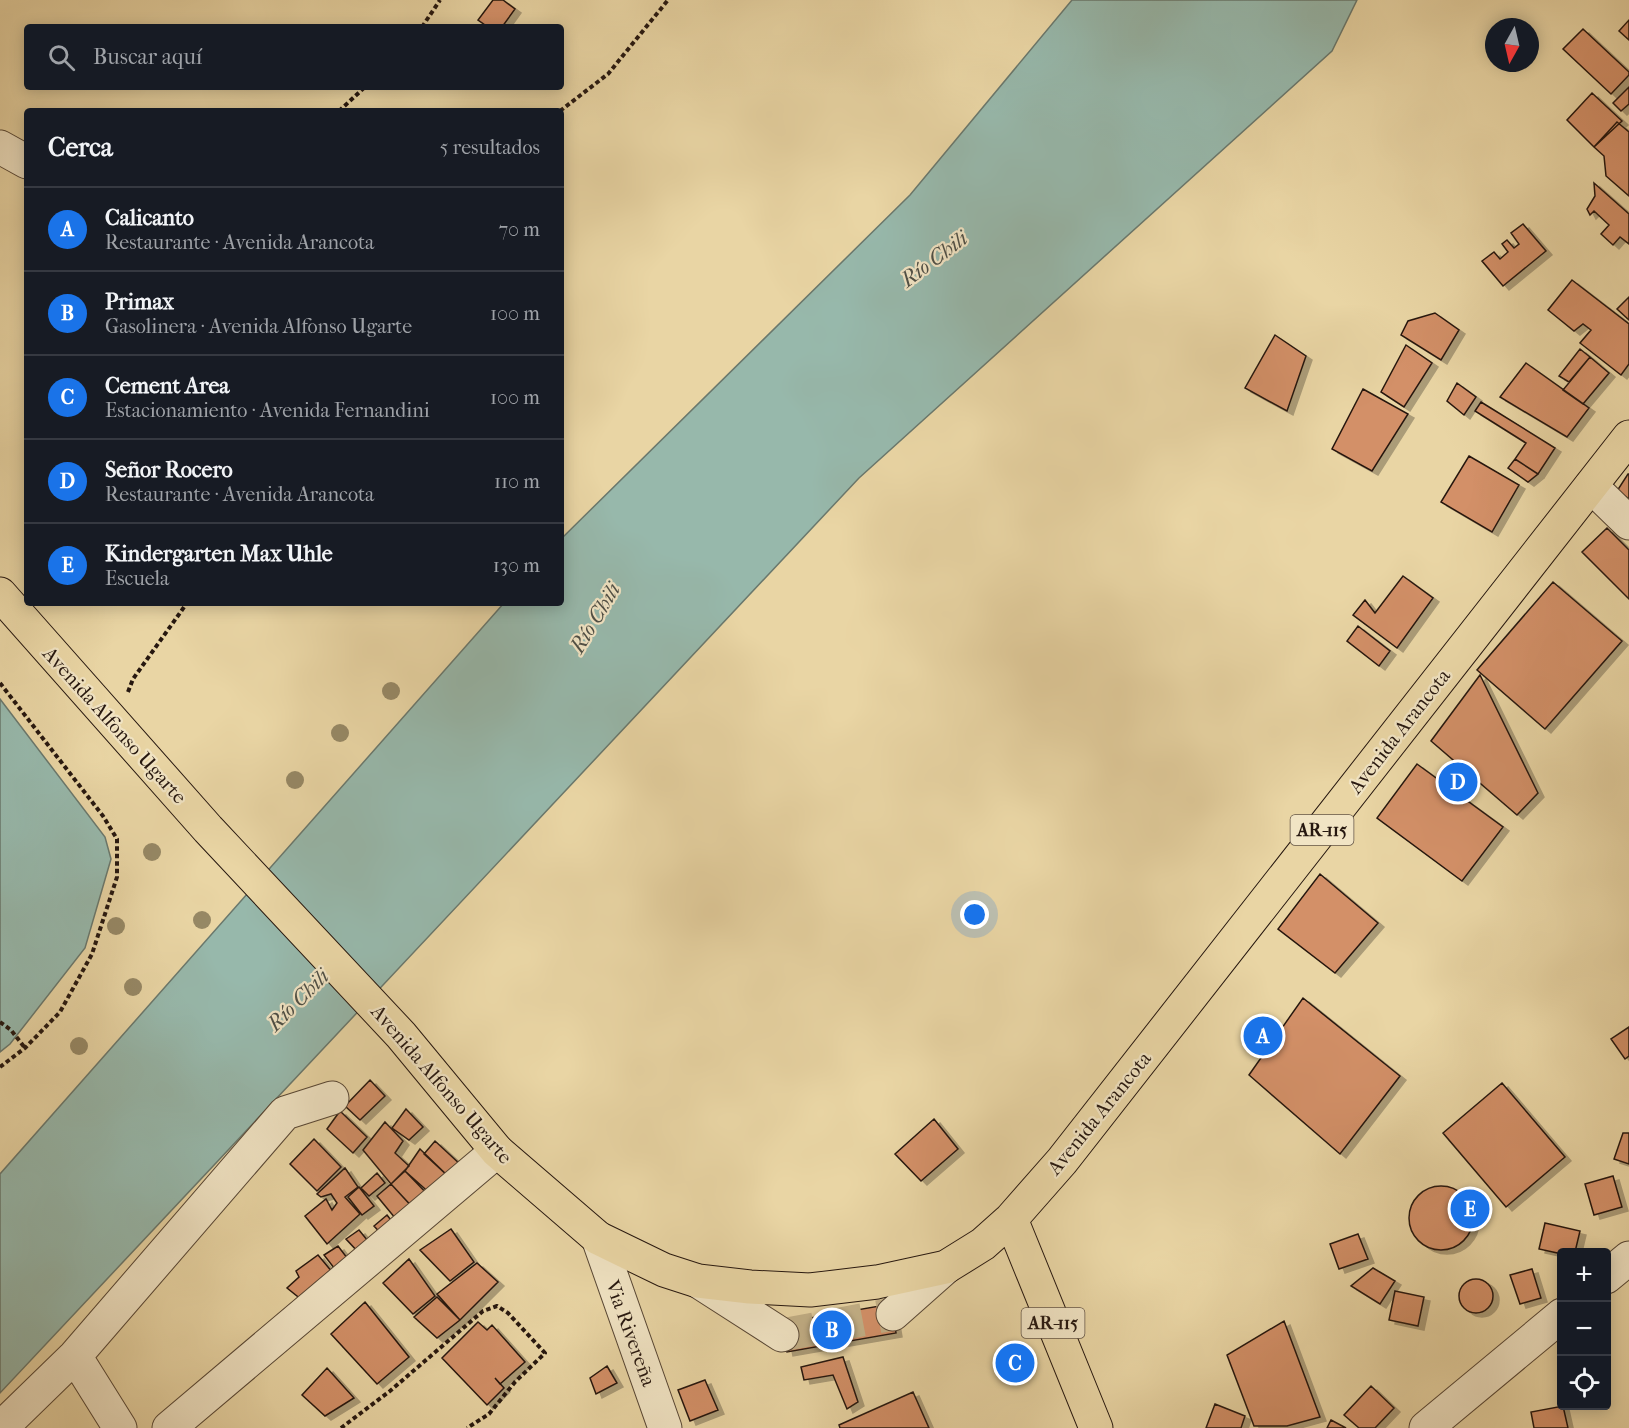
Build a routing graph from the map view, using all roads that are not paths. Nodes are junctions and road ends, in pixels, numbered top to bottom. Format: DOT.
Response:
graph roads {
  1 [pos="0,147"];
  2 [pos="24,160"];
  3 [pos="1629,437"];
  4 [pos="1591,486"];
  5 [pos="1629,523"];
  6 [pos="0,594"];
  7 [pos="332,1098"];
  8 [pos="497,1151"];
  9 [pos="1011,1219"];
  10 [pos="598,1238"];
  11 [pos="1629,1258"];
  12 [pos="946,1267"];
  13 [pos="1611,1273"];
  14 [pos="698,1281"];
  15 [pos="892,1314"];
  16 [pos="1557,1319"];
  17 [pos="782,1335"];
  18 [pos="75,1356"];
  19 [pos="1,1428"];
  20 [pos="120,1428"];
  21 [pos="169,1428"];
  22 [pos="665,1428"];
  23 [pos="1096,1428"];
  24 [pos="1426,1428"];
  1 -- 2 [label="street"];
  3 -- 4 [label="main road, Avenida Arancota / AR-115"];
  4 -- 5 [label="street"];
  4 -- 9 [label="main road, Avenida Arancota / AR-115"];
  6 -- 8 [label="main road, Avenida Alfonso Ugarte"];
  7 -- 18 [label="street"];
  8 -- 10 [label="main road, Avenida Alfonso Ugarte"];
  8 -- 21 [label="street"];
  9 -- 12 [label="main road, Avenida Alfonso Ugarte"];
  9 -- 23 [label="main road, AR-115"];
  10 -- 14 [label="main road, Avenida Alfonso Ugarte"];
  10 -- 22 [label="street, Via Rivereña"];
  11 -- 13 [label="street"];
  12 -- 14 [label="main road, Avenida Alfonso Ugarte"];
  12 -- 15 [label="street"];
  14 -- 17 [label="street"];
  16 -- 24 [label="street"];
  18 -- 19 [label="street"];
  18 -- 20 [label="street"];
}
